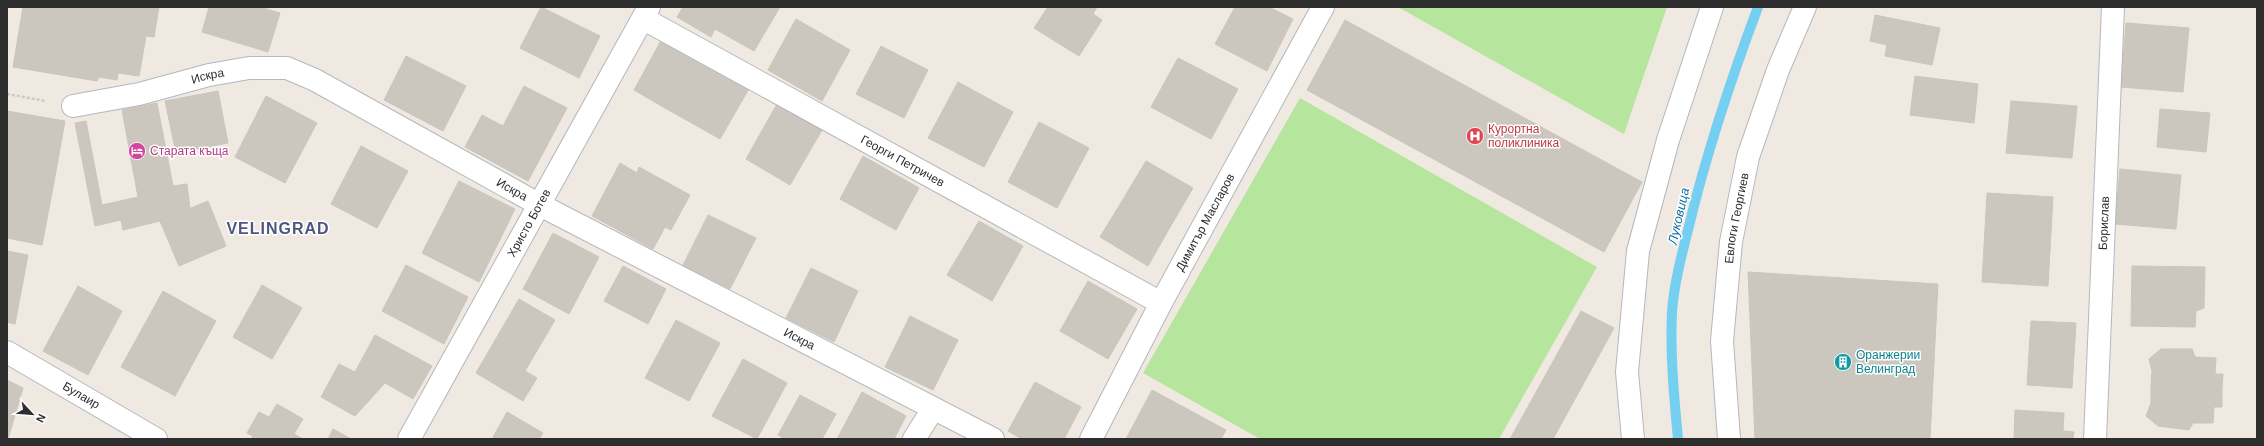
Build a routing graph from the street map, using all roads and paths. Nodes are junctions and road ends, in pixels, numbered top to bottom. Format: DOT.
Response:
graph roads {
  1 [pos="1323,7"];
  2 [pos="1712,7"];
  3 [pos="1805,7"];
  4 [pos="2113,7"];
  5 [pos="647,13"];
  6 [pos="7,94"];
  7 [pos="72,106"];
  8 [pos="540,205"];
  9 [pos="1161,303"];
  10 [pos="7,352"];
  11 [pos="933,408"];
  12 [pos="156,439"];
  13 [pos="409,439"];
  14 [pos="914,439"];
  15 [pos="993,439"];
  16 [pos="1091,439"];
  17 [pos="1633,439"];
  18 [pos="1729,439"];
  19 [pos="2095,439"];
  1 -- 9 [label="street, Димитър Масларов"];
  2 -- 17 [label="street"];
  3 -- 18 [label="street, Евлоги Георгиев"];
  4 -- 19 [label="street, Борислав"];
  5 -- 8 [label="street, Христо Ботев"];
  5 -- 9 [label="street, Георги Петричев"];
  6 -- 7 [label="path"];
  7 -- 8 [label="street, Искра"];
  8 -- 11 [label="street, Искра"];
  8 -- 13 [label="street, Христо Ботев"];
  9 -- 16 [label="street, Димитър Масларов"];
  10 -- 12 [label="street, Булаир"];
  11 -- 14 [label="street"];
  11 -- 15 [label="street, Искра"];
}
